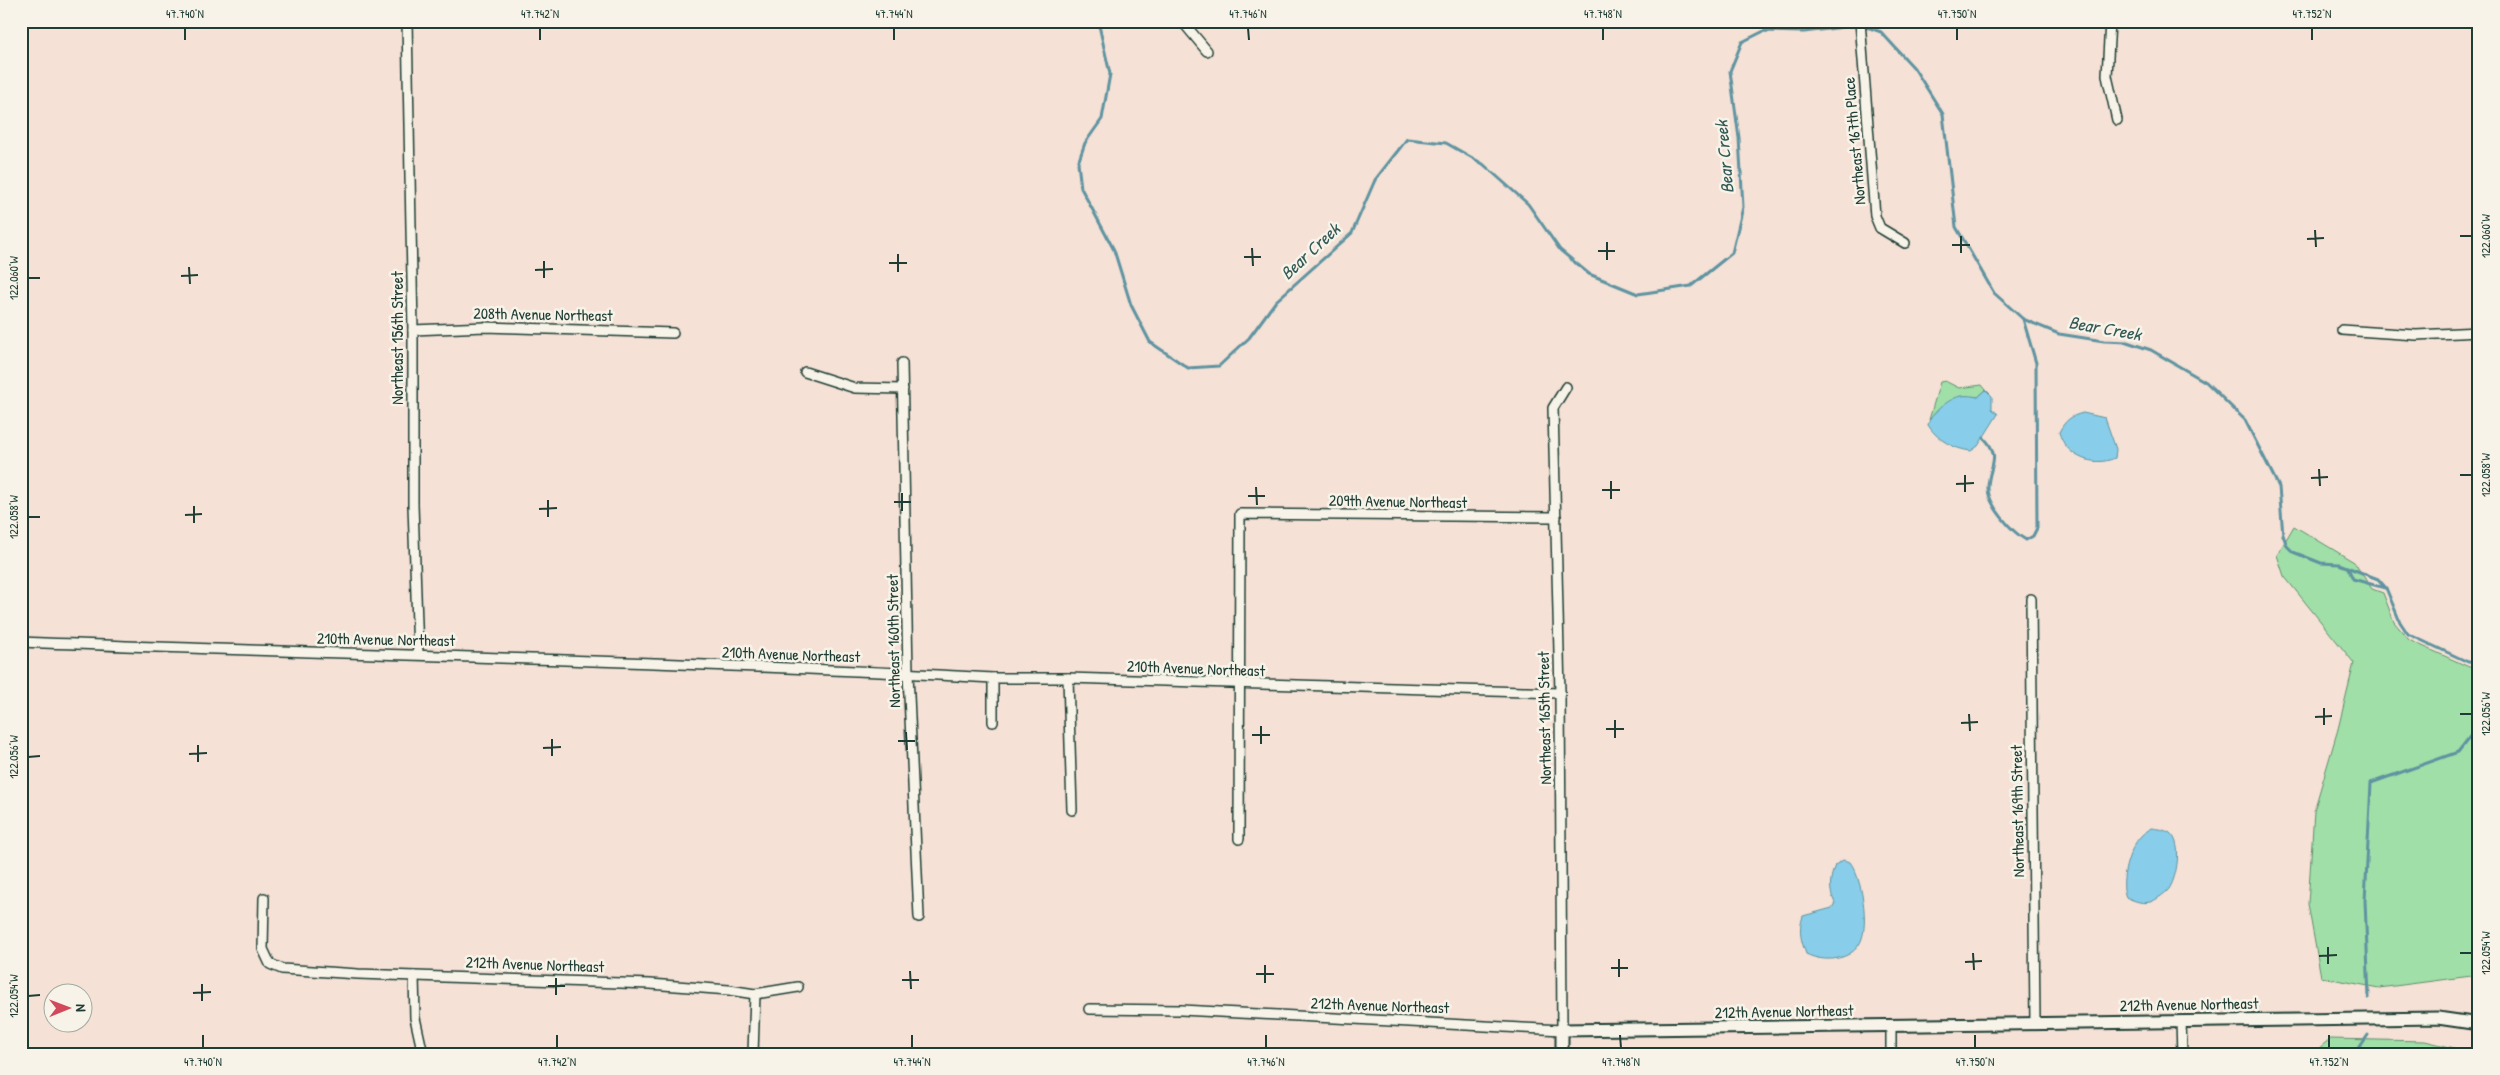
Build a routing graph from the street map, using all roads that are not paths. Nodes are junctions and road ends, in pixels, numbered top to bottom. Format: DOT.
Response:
graph roads {
  1 [pos="408,21"];
  2 [pos="1182,21"];
  3 [pos="1860,21"];
  4 [pos="2110,21"];
  5 [pos="1207,51"];
  6 [pos="2117,120"];
  7 [pos="1905,243"];
  8 [pos="413,330"];
  9 [pos="2342,330"];
  10 [pos="2479,332"];
  11 [pos="673,333"];
  12 [pos="902,363"];
  13 [pos="805,372"];
  14 [pos="1566,387"];
  15 [pos="903,389"];
  16 [pos="1556,517"];
  17 [pos="2031,599"];
  18 [pos="21,642"];
  19 [pos="418,654"];
  20 [pos="908,673"];
  21 [pos="992,678"];
  22 [pos="1068,678"];
  23 [pos="1240,684"];
  24 [pos="1560,693"];
  25 [pos="993,722"];
  26 [pos="1072,810"];
  27 [pos="1239,839"];
  28 [pos="264,898"];
  29 [pos="919,917"];
  30 [pos="414,976"];
  31 [pos="798,987"];
  32 [pos="755,994"];
  33 [pos="1089,1009"];
  34 [pos="2181,1021"];
  35 [pos="2035,1023"];
  36 [pos="2479,1024"];
  37 [pos="1891,1026"];
  38 [pos="1562,1030"];
  39 [pos="423,1054"];
  40 [pos="753,1054"];
  41 [pos="1562,1054"];
  42 [pos="1891,1054"];
  43 [pos="2182,1054"];
  1 -- 8 [label="street, Northeast 156th Street"];
  2 -- 5 [label="street"];
  3 -- 7 [label="street, Northeast 167th Place"];
  4 -- 6 [label="street"];
  8 -- 11 [label="street, 208th Avenue Northeast"];
  8 -- 19 [label="street, Northeast 156th Street"];
  9 -- 10 [label="street"];
  12 -- 15 [label="street, Northeast 160th Street"];
  13 -- 15 [label="street"];
  14 -- 16 [label="street, Northeast 165th Street"];
  15 -- 20 [label="street, Northeast 160th Street"];
  16 -- 23 [label="street, 209th Avenue Northeast"];
  16 -- 24 [label="street, Northeast 165th Street"];
  17 -- 35 [label="street, Northeast 169th Street"];
  18 -- 19 [label="street, 210th Avenue Northeast"];
  19 -- 20 [label="street, 210th Avenue Northeast"];
  20 -- 21 [label="street, 210th Avenue Northeast"];
  20 -- 29 [label="street, Northeast 160th Street"];
  21 -- 22 [label="street, 210th Avenue Northeast"];
  21 -- 25 [label="street"];
  22 -- 23 [label="street, 210th Avenue Northeast"];
  22 -- 26 [label="street"];
  23 -- 24 [label="street, 210th Avenue Northeast"];
  23 -- 27 [label="street"];
  24 -- 38 [label="street, Northeast 165th Street"];
  28 -- 30 [label="street, 212th Avenue Northeast"];
  30 -- 32 [label="street, 212th Avenue Northeast"];
  30 -- 39 [label="street"];
  31 -- 32 [label="street, 212th Avenue Northeast"];
  32 -- 40 [label="street"];
  33 -- 38 [label="street, 212th Avenue Northeast"];
  34 -- 35 [label="street, 212th Avenue Northeast"];
  34 -- 36 [label="street, 212th Avenue Northeast"];
  34 -- 43 [label="street"];
  35 -- 37 [label="street, 212th Avenue Northeast"];
  37 -- 38 [label="street, 212th Avenue Northeast"];
  37 -- 42 [label="street"];
  38 -- 41 [label="street, Northeast 165th Street"];
}
